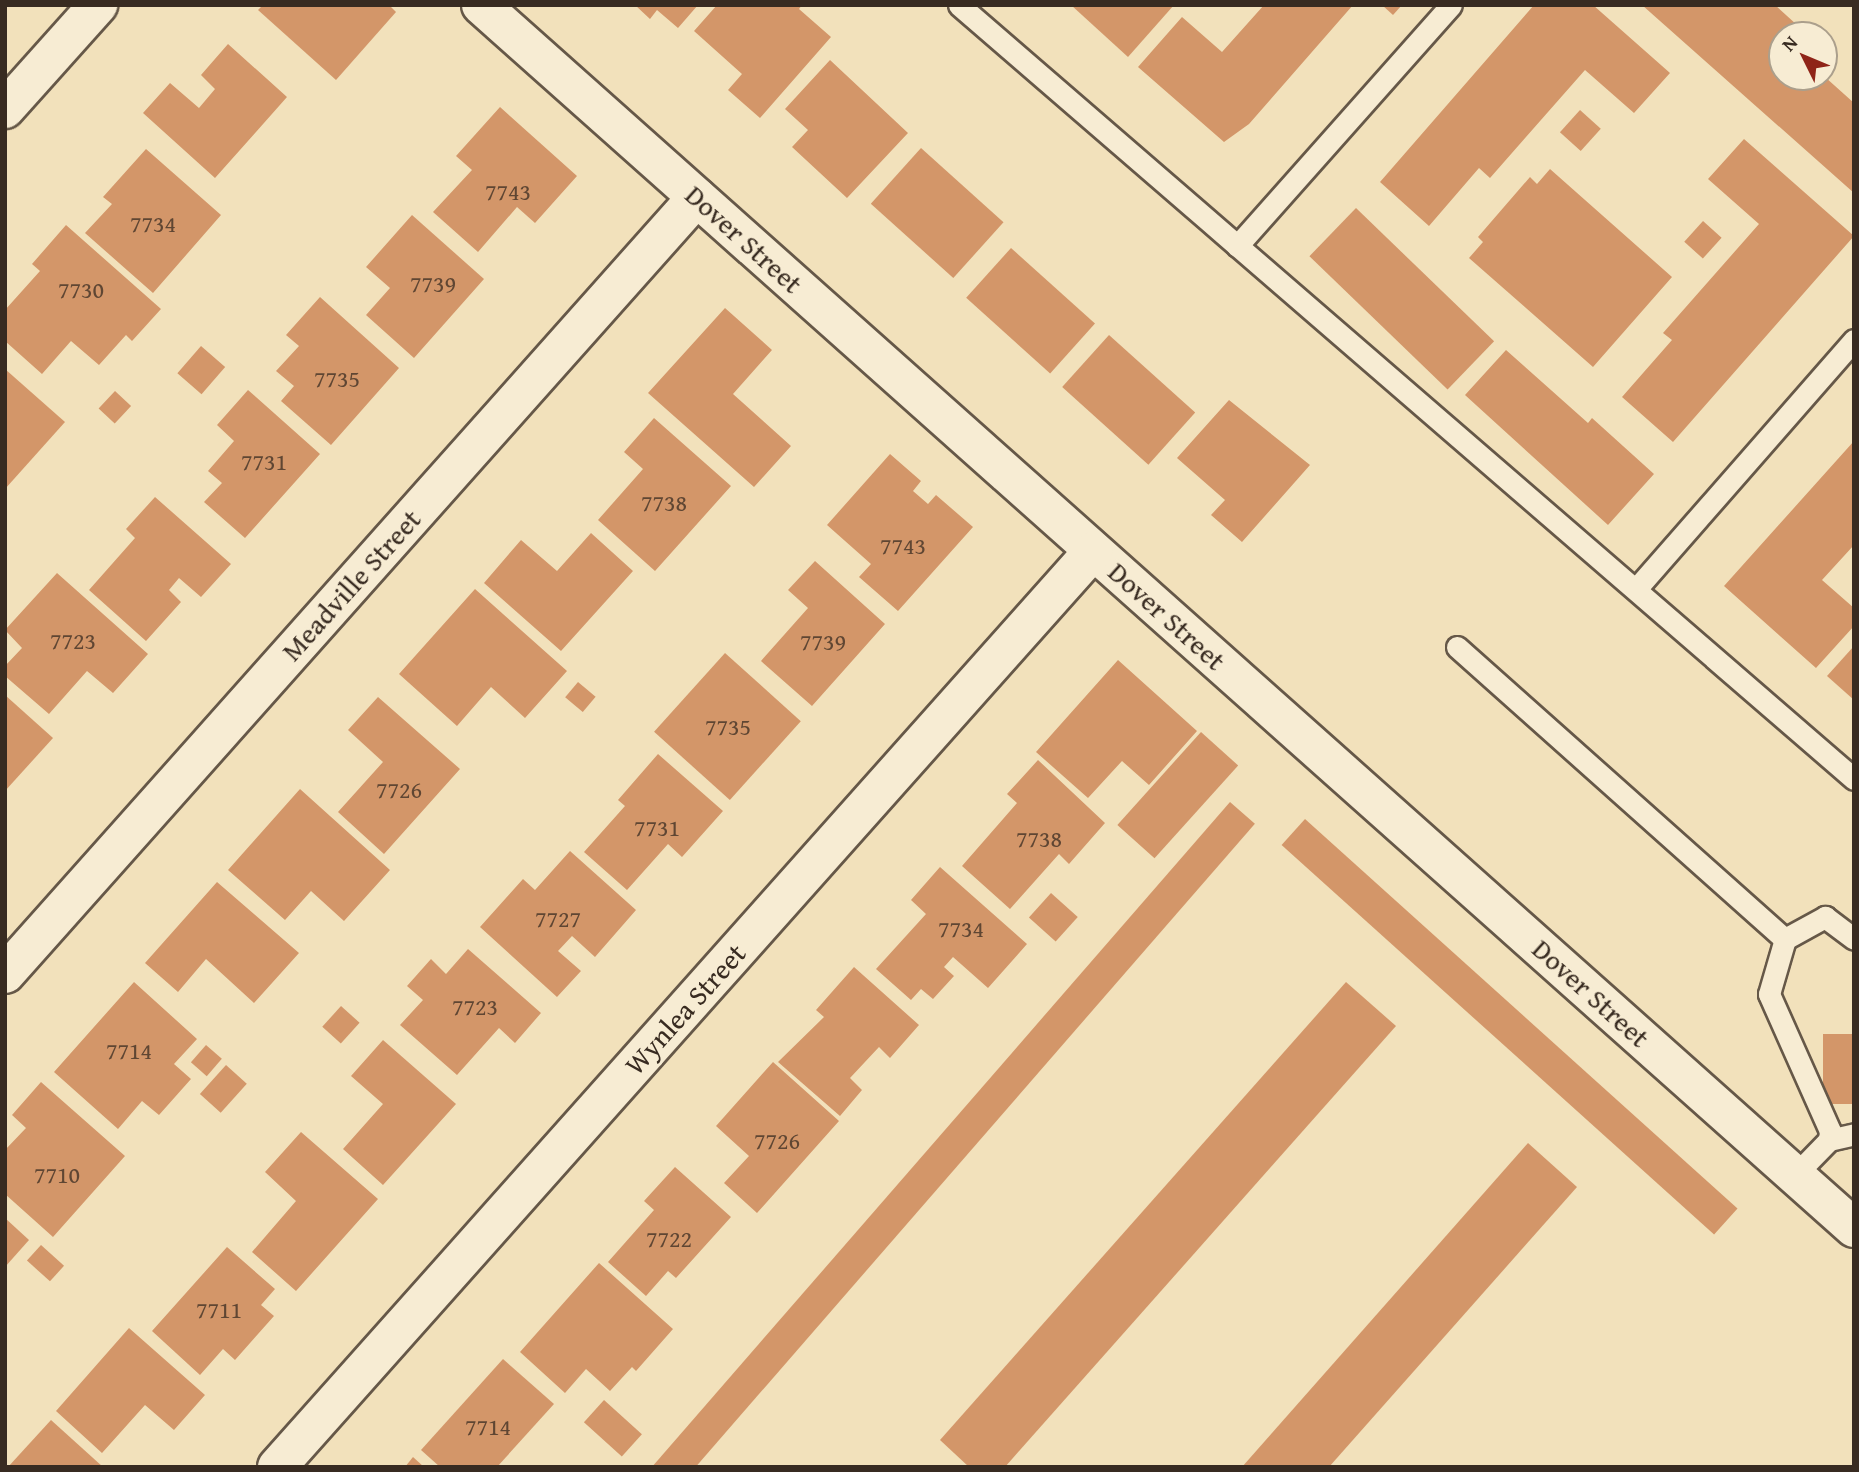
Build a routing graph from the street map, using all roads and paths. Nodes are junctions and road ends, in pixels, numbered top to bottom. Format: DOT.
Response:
graph roads {
  1 [pos="98,5"];
  2 [pos="481,5"];
  3 [pos="959,5"];
  4 [pos="1451,5"];
  5 [pos="5,109"];
  6 [pos="697,197"];
  7 [pos="1237,246"];
  8 [pos="1854,340"];
  9 [pos="1093,551"];
  10 [pos="1636,589"];
  11 [pos="1457,648"];
  12 [pos="1854,779"];
  13 [pos="1785,939"];
  14 [pos="1854,939"];
  15 [pos="5,974"];
  16 [pos="1854,1134"];
  17 [pos="1829,1140"];
  18 [pos="1795,1175"];
  19 [pos="1854,1227"];
  20 [pos="277,1467"];
  1 -- 5 [label="street"];
  2 -- 6 [label="street, Dover Street"];
  3 -- 7 [label="lane"];
  4 -- 7 [label="lane"];
  6 -- 9 [label="street, Dover Street"];
  6 -- 15 [label="street, Meadville Street"];
  7 -- 10 [label="lane"];
  8 -- 10 [label="lane"];
  9 -- 18 [label="street, Dover Street"];
  9 -- 20 [label="street, Wynlea Street"];
  10 -- 12 [label="lane"];
  11 -- 13 [label="lane"];
  13 -- 14 [label="lane"];
  13 -- 17 [label="lane"];
  16 -- 17 [label="lane"];
  17 -- 18 [label="lane"];
  18 -- 19 [label="street, Dover Street"];
}
